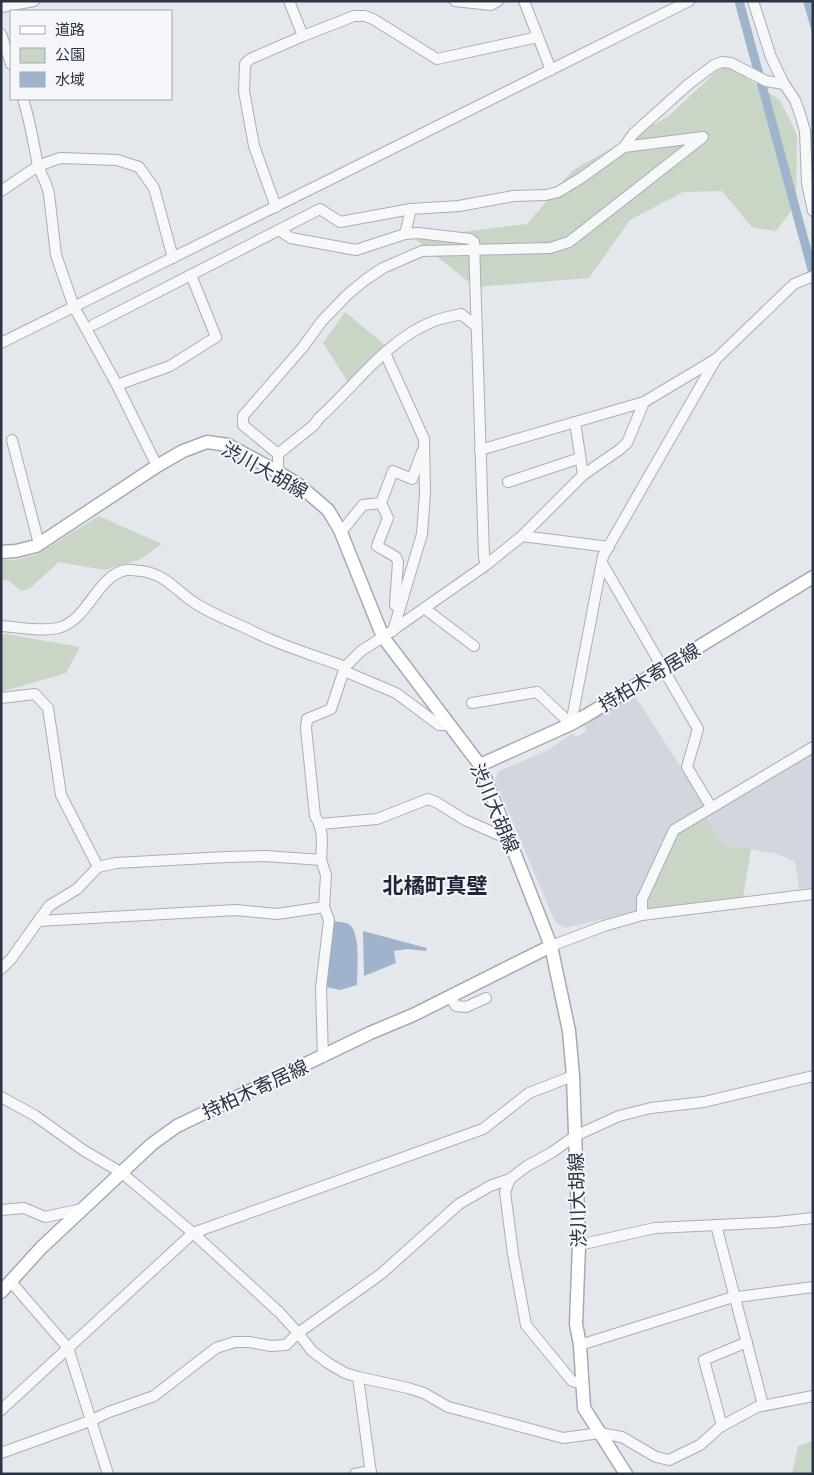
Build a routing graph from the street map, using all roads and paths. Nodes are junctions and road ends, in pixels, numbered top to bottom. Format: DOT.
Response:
graph roads {
  1 [pos="34,1"];
  2 [pos="290,1"];
  3 [pos="454,1"];
  4 [pos="498,1"];
  5 [pos="524,1"];
  6 [pos="689,1"];
  7 [pos="753,1"];
  8 [pos="1,7"];
  9 [pos="1,34"];
  10 [pos="303,36"];
  11 [pos="538,37"];
  12 [pos="10,61"];
  13 [pos="551,70"];
  14 [pos="784,84"];
  15 [pos="23,100"];
  16 [pos="624,147"];
  17 [pos="38,166"];
  18 [pos="1,191"];
  19 [pos="276,206"];
  20 [pos="411,210"];
  21 [pos="813,211"];
  22 [pos="280,230"];
  23 [pos="405,234"];
  24 [pos="475,248"];
  25 [pos="173,258"];
  26 [pos="191,275"];
  27 [pos="810,277"];
  28 [pos="74,307"];
  29 [pos="93,325"];
  30 [pos="476,326"];
  31 [pos="1,343"];
  32 [pos="384,353"];
  33 [pos="716,359"];
  34 [pos="117,384"];
  35 [pos="644,402"];
  36 [pos="575,422"];
  37 [pos="12,440"];
  38 [pos="424,446"];
  39 [pos="480,450"];
  40 [pos="278,454"];
  41 [pos="580,458"];
  42 [pos="157,466"];
  43 [pos="278,472"];
  44 [pos="583,475"];
  45 [pos="508,482"];
  46 [pos="381,503"];
  47 [pos="341,532"];
  48 [pos="522,536"];
  49 [pos="39,544"];
  50 [pos="609,547"];
  51 [pos="1,552"];
  52 [pos="602,563"];
  53 [pos="486,564"];
  54 [pos="813,578"];
  55 [pos="399,608"];
  56 [pos="424,608"];
  57 [pos="1,626"];
  58 [pos="388,634"];
  59 [pos="474,646"];
  60 [pos="344,669"];
  61 [pos="663,670"];
  62 [pos="1,698"];
  63 [pos="472,704"];
  64 [pos="571,724"];
  65 [pos="450,725"];
  66 [pos="813,747"];
  67 [pos="480,765"];
  68 [pos="711,807"];
  69 [pos="320,824"];
  70 [pos="508,839"];
  71 [pos="321,860"];
  72 [pos="98,867"];
  73 [pos="813,894"];
  74 [pos="324,907"];
  75 [pos="642,915"];
  76 [pos="38,921"];
  77 [pos="551,946"];
  78 [pos="1,969"];
  79 [pos="450,997"];
  80 [pos="486,998"];
  81 [pos="323,1057"];
  82 [pos="573,1076"];
  83 [pos="813,1076"];
  84 [pos="1,1098"];
  85 [pos="575,1136"];
  86 [pos="122,1173"];
  87 [pos="510,1179"];
  88 [pos="82,1209"];
  89 [pos="1,1210"];
  90 [pos="813,1218"];
  91 [pos="716,1225"];
  92 [pos="193,1233"];
  93 [pos="579,1245"];
  94 [pos="11,1282"];
  95 [pos="813,1287"];
  96 [pos="1,1292"];
  97 [pos="735,1297"];
  98 [pos="298,1333"];
  99 [pos="747,1342"];
  100 [pos="580,1345"];
  101 [pos="68,1348"];
  102 [pos="358,1377"];
  103 [pos="582,1384"];
  104 [pos="813,1396"];
  105 [pos="763,1405"];
  106 [pos="1,1410"];
  107 [pos="90,1421"];
  108 [pos="722,1426"];
  109 [pos="600,1433"];
  110 [pos="1,1453"];
  111 [pos="371,1473"];
  112 [pos="108,1474"];
  113 [pos="355,1474"];
  114 [pos="626,1474"];
  1 -- 8 [label="street"];
  2 -- 10 [label="street"];
  3 -- 4 [label="street"];
  5 -- 11 [label="street"];
  6 -- 13 [label="street"];
  7 -- 14 [label="street"];
  9 -- 12 [label="street"];
  10 -- 11 [label="street"];
  10 -- 19 [label="street"];
  11 -- 13 [label="street"];
  13 -- 19 [label="street"];
  14 -- 16 [label="street"];
  14 -- 21 [label="street"];
  15 -- 17 [label="street"];
  16 -- 20 [label="street"];
  16 -- 24 [label="street"];
  17 -- 18 [label="street"];
  17 -- 25 [label="street"];
  17 -- 28 [label="street"];
  19 -- 25 [label="street"];
  20 -- 22 [label="street"];
  20 -- 23 [label="street"];
  22 -- 23 [label="street"];
  22 -- 26 [label="street"];
  23 -- 24 [label="street"];
  24 -- 30 [label="street"];
  24 -- 40 [label="street"];
  25 -- 28 [label="street"];
  26 -- 29 [label="street"];
  26 -- 34 [label="street"];
  27 -- 33 [label="street"];
  28 -- 31 [label="street"];
  28 -- 34 [label="street"];
  30 -- 32 [label="street"];
  30 -- 39 [label="street"];
  32 -- 38 [label="street"];
  32 -- 40 [label="street"];
  33 -- 35 [label="street"];
  33 -- 50 [label="street"];
  34 -- 42 [label="street"];
  35 -- 36 [label="street"];
  35 -- 44 [label="street"];
  36 -- 39 [label="street"];
  36 -- 41 [label="street"];
  37 -- 49 [label="street"];
  38 -- 46 [label="street"];
  38 -- 55 [label="street"];
  39 -- 53 [label="street"];
  40 -- 43 [label="street"];
  41 -- 44 [label="street"];
  41 -- 45 [label="street"];
  42 -- 43 [label="main road, 渋川大胡線"];
  42 -- 49 [label="main road, 渋川大胡線"];
  43 -- 47 [label="main road, 渋川大胡線"];
  44 -- 48 [label="street"];
  46 -- 47 [label="street"];
  46 -- 55 [label="street"];
  47 -- 58 [label="main road, 渋川大胡線"];
  48 -- 50 [label="street"];
  48 -- 53 [label="street"];
  49 -- 51 [label="main road, 渋川大胡線"];
  50 -- 52 [label="street"];
  52 -- 61 [label="street"];
  52 -- 64 [label="street"];
  53 -- 56 [label="street"];
  54 -- 61 [label="main road, 持柏木寄居線"];
  55 -- 58 [label="street"];
  56 -- 58 [label="street"];
  56 -- 59 [label="street"];
  57 -- 60 [label="street"];
  58 -- 60 [label="street"];
  58 -- 65 [label="main road, 渋川大胡線"];
  60 -- 65 [label="street"];
  60 -- 69 [label="street"];
  61 -- 64 [label="main road, 持柏木寄居線"];
  61 -- 68 [label="street"];
  62 -- 72 [label="street"];
  63 -- 64 [label="street"];
  64 -- 67 [label="main road, 持柏木寄居線"];
  65 -- 67 [label="main road, 渋川大胡線"];
  66 -- 68 [label="street"];
  67 -- 70 [label="main road, 渋川大胡線"];
  68 -- 75 [label="street"];
  69 -- 70 [label="street"];
  69 -- 71 [label="street"];
  70 -- 77 [label="main road, 渋川大胡線"];
  71 -- 72 [label="street"];
  71 -- 74 [label="street"];
  72 -- 76 [label="street"];
  73 -- 75 [label="street"];
  74 -- 76 [label="street"];
  74 -- 81 [label="street"];
  75 -- 77 [label="street"];
  76 -- 78 [label="street"];
  77 -- 79 [label="main road, 持柏木寄居線"];
  77 -- 82 [label="main road, 渋川大胡線"];
  79 -- 80 [label="street"];
  79 -- 81 [label="main road, 持柏木寄居線"];
  81 -- 86 [label="main road, 持柏木寄居線"];
  82 -- 85 [label="main road, 渋川大胡線"];
  82 -- 92 [label="street"];
  83 -- 85 [label="street"];
  84 -- 86 [label="street"];
  85 -- 87 [label="street"];
  85 -- 93 [label="main road, 渋川大胡線"];
  86 -- 88 [label="main road, 持柏木寄居線"];
  86 -- 92 [label="street"];
  87 -- 98 [label="street"];
  87 -- 103 [label="street"];
  88 -- 89 [label="street"];
  88 -- 94 [label="main road, 持柏木寄居線"];
  90 -- 91 [label="street"];
  91 -- 93 [label="street"];
  91 -- 97 [label="street"];
  92 -- 98 [label="street"];
  92 -- 101 [label="street"];
  93 -- 100 [label="main road, 渋川大胡線"];
  94 -- 96 [label="main road, 持柏木寄居線"];
  94 -- 101 [label="street"];
  95 -- 97 [label="street"];
  97 -- 99 [label="street"];
  97 -- 100 [label="street"];
  98 -- 102 [label="street"];
  98 -- 107 [label="street"];
  99 -- 105 [label="street"];
  99 -- 108 [label="street"];
  100 -- 103 [label="main road, 渋川大胡線"];
  101 -- 106 [label="street"];
  101 -- 107 [label="street"];
  102 -- 109 [label="street"];
  102 -- 111 [label="street"];
  103 -- 109 [label="main road, 渋川大胡線"];
  104 -- 105 [label="street"];
  105 -- 108 [label="street"];
  107 -- 110 [label="street"];
  107 -- 112 [label="street"];
  108 -- 109 [label="street"];
  109 -- 114 [label="main road, 渋川大胡線"];
  111 -- 113 [label="street"];
}
